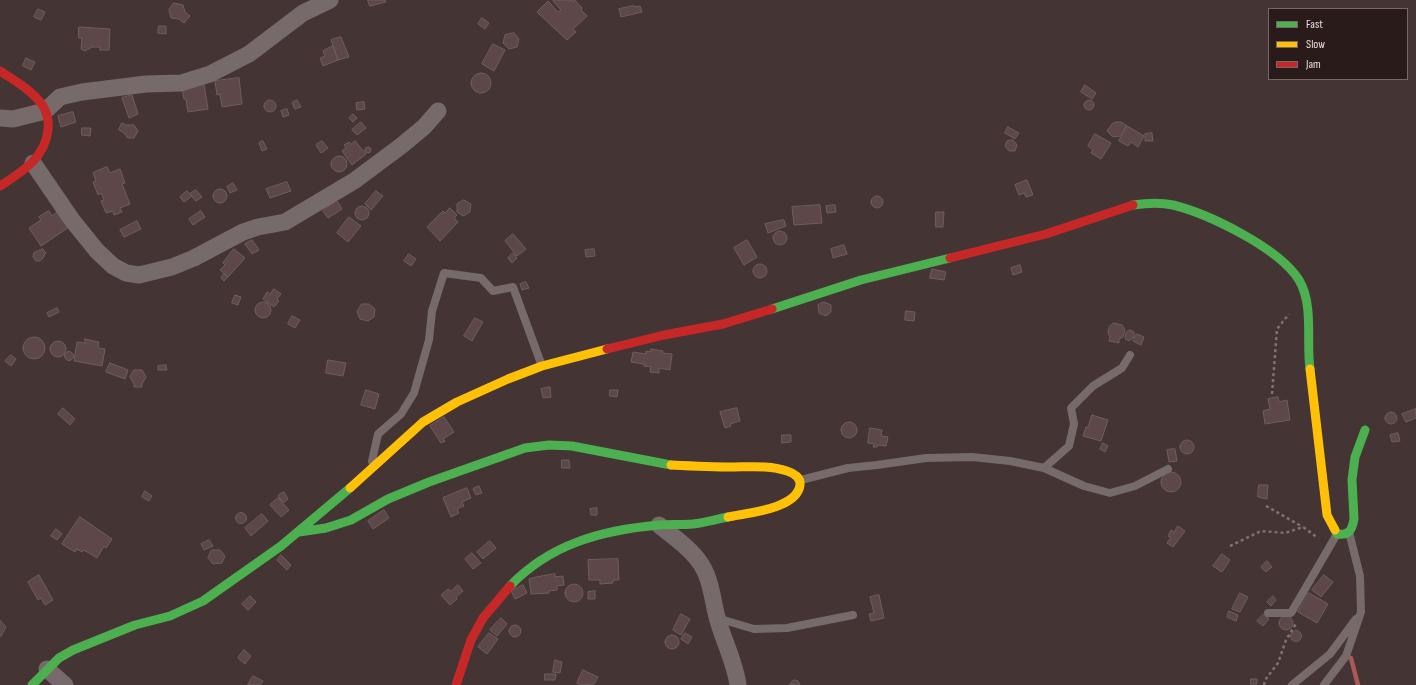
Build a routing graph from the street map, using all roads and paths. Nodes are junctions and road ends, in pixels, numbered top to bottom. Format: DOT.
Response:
graph roads {
  1 [pos="330,0"];
  2 [pos="0,71"];
  3 [pos="45,111"];
  4 [pos="438,111"];
  5 [pos="0,118"];
  6 [pos="33,163"];
  7 [pos="0,186"];
  8 [pos="1304,294"];
  9 [pos="1130,355"];
  10 [pos="542,366"];
  11 [pos="1272,394"];
  12 [pos="1365,430"];
  13 [pos="1044,468"];
  14 [pos="1168,469"];
  15 [pos="370,470"];
  16 [pos="800,481"];
  17 [pos="1266,506"];
  18 [pos="659,525"];
  19 [pos="1303,527"];
  20 [pos="299,532"];
  21 [pos="1349,532"];
  22 [pos="1337,534"];
  23 [pos="1230,546"];
  24 [pos="1330,546"];
  25 [pos="1361,612"];
  26 [pos="1268,613"];
  27 [pos="1291,613"];
  28 [pos="853,615"];
  29 [pos="717,618"];
  30 [pos="47,669"];
  31 [pos="32,685"];
  32 [pos="65,685"];
  33 [pos="456,685"];
  34 [pos="738,685"];
  35 [pos="1264,685"];
  36 [pos="1292,685"];
  37 [pos="1324,685"];
  1 -- 3 [label="street"];
  2 -- 3 [label="street"];
  3 -- 5 [label="street"];
  3 -- 6 [label="street"];
  4 -- 6 [label="street"];
  6 -- 7 [label="street"];
  8 -- 10 [label="street"];
  8 -- 11 [label="path"];
  8 -- 22 [label="street"];
  9 -- 13 [label="lane"];
  10 -- 15 [label="street"];
  10 -- 15 [label="lane"];
  12 -- 21 [label="street"];
  13 -- 14 [label="lane"];
  13 -- 16 [label="lane"];
  15 -- 20 [label="street"];
  16 -- 18 [label="street"];
  16 -- 20 [label="street"];
  17 -- 19 [label="path"];
  18 -- 29 [label="street"];
  18 -- 33 [label="street"];
  19 -- 23 [label="path"];
  19 -- 24 [label="path"];
  20 -- 30 [label="street"];
  21 -- 22 [label="street"];
  21 -- 25 [label="lane"];
  22 -- 24 [label="lane"];
  24 -- 27 [label="lane"];
  25 -- 36 [label="lane"];
  25 -- 37 [label="lane"];
  26 -- 27 [label="lane"];
  27 -- 35 [label="path"];
  28 -- 29 [label="lane"];
  29 -- 34 [label="street"];
  30 -- 31 [label="street"];
  30 -- 32 [label="street"];
}
